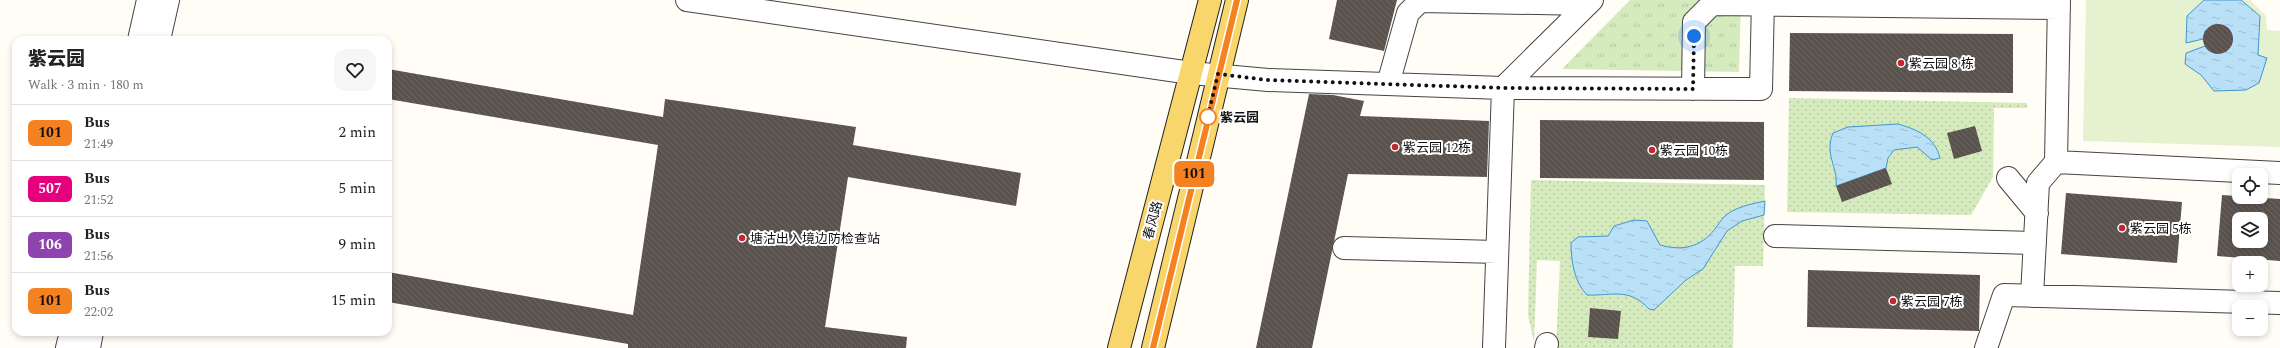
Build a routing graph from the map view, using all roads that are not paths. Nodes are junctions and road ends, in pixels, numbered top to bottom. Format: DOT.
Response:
graph roads {
  1 [pos="148,0"];
  2 [pos="168,0"];
  3 [pos="687,0"];
  4 [pos="1210,0"];
  5 [pos="1237,0"];
  6 [pos="1590,2"];
  7 [pos="1763,3"];
  8 [pos="2059,4"];
  9 [pos="140,36"];
  10 [pos="160,36"];
  11 [pos="1191,73"];
  12 [pos="1218,74"];
  13 [pos="1388,84"];
  14 [pos="1503,88"];
  15 [pos="1693,89"];
  16 [pos="2056,162"];
  17 [pos="2280,173"];
  18 [pos="2008,178"];
  19 [pos="2037,213"];
  20 [pos="1775,236"];
  21 [pos="2035,243"];
  22 [pos="1344,248"];
  23 [pos="1497,252"];
  24 [pos="2032,296"];
  25 [pos="2280,303"];
  26 [pos="70,336"];
  27 [pos="91,336"];
  28 [pos="67,348"];
  29 [pos="89,348"];
  30 [pos="1119,348"];
  31 [pos="1153,348"];
  32 [pos="1494,348"];
  33 [pos="1986,348"];
  1 -- 9 [label="street"];
  2 -- 10 [label="street"];
  3 -- 11 [label="street"];
  4 -- 11 [label="main road, 春风路"];
  5 -- 12 [label="main road"];
  6 -- 13 [label="street"];
  6 -- 14 [label="street"];
  7 -- 8 [label="street"];
  7 -- 15 [label="street"];
  7 -- 15 [label="street"];
  8 -- 16 [label="street"];
  11 -- 12 [label="street"];
  11 -- 30 [label="main road, 春风路"];
  12 -- 13 [label="street"];
  12 -- 31 [label="main road"];
  13 -- 14 [label="street"];
  14 -- 15 [label="street"];
  14 -- 23 [label="street"];
  16 -- 17 [label="street"];
  16 -- 19 [label="street"];
  18 -- 19 [label="street"];
  19 -- 21 [label="street"];
  20 -- 21 [label="street"];
  21 -- 24 [label="street"];
  22 -- 23 [label="street"];
  23 -- 32 [label="street"];
  24 -- 25 [label="street"];
  24 -- 33 [label="street"];
  26 -- 28 [label="street"];
  27 -- 29 [label="street"];
}
